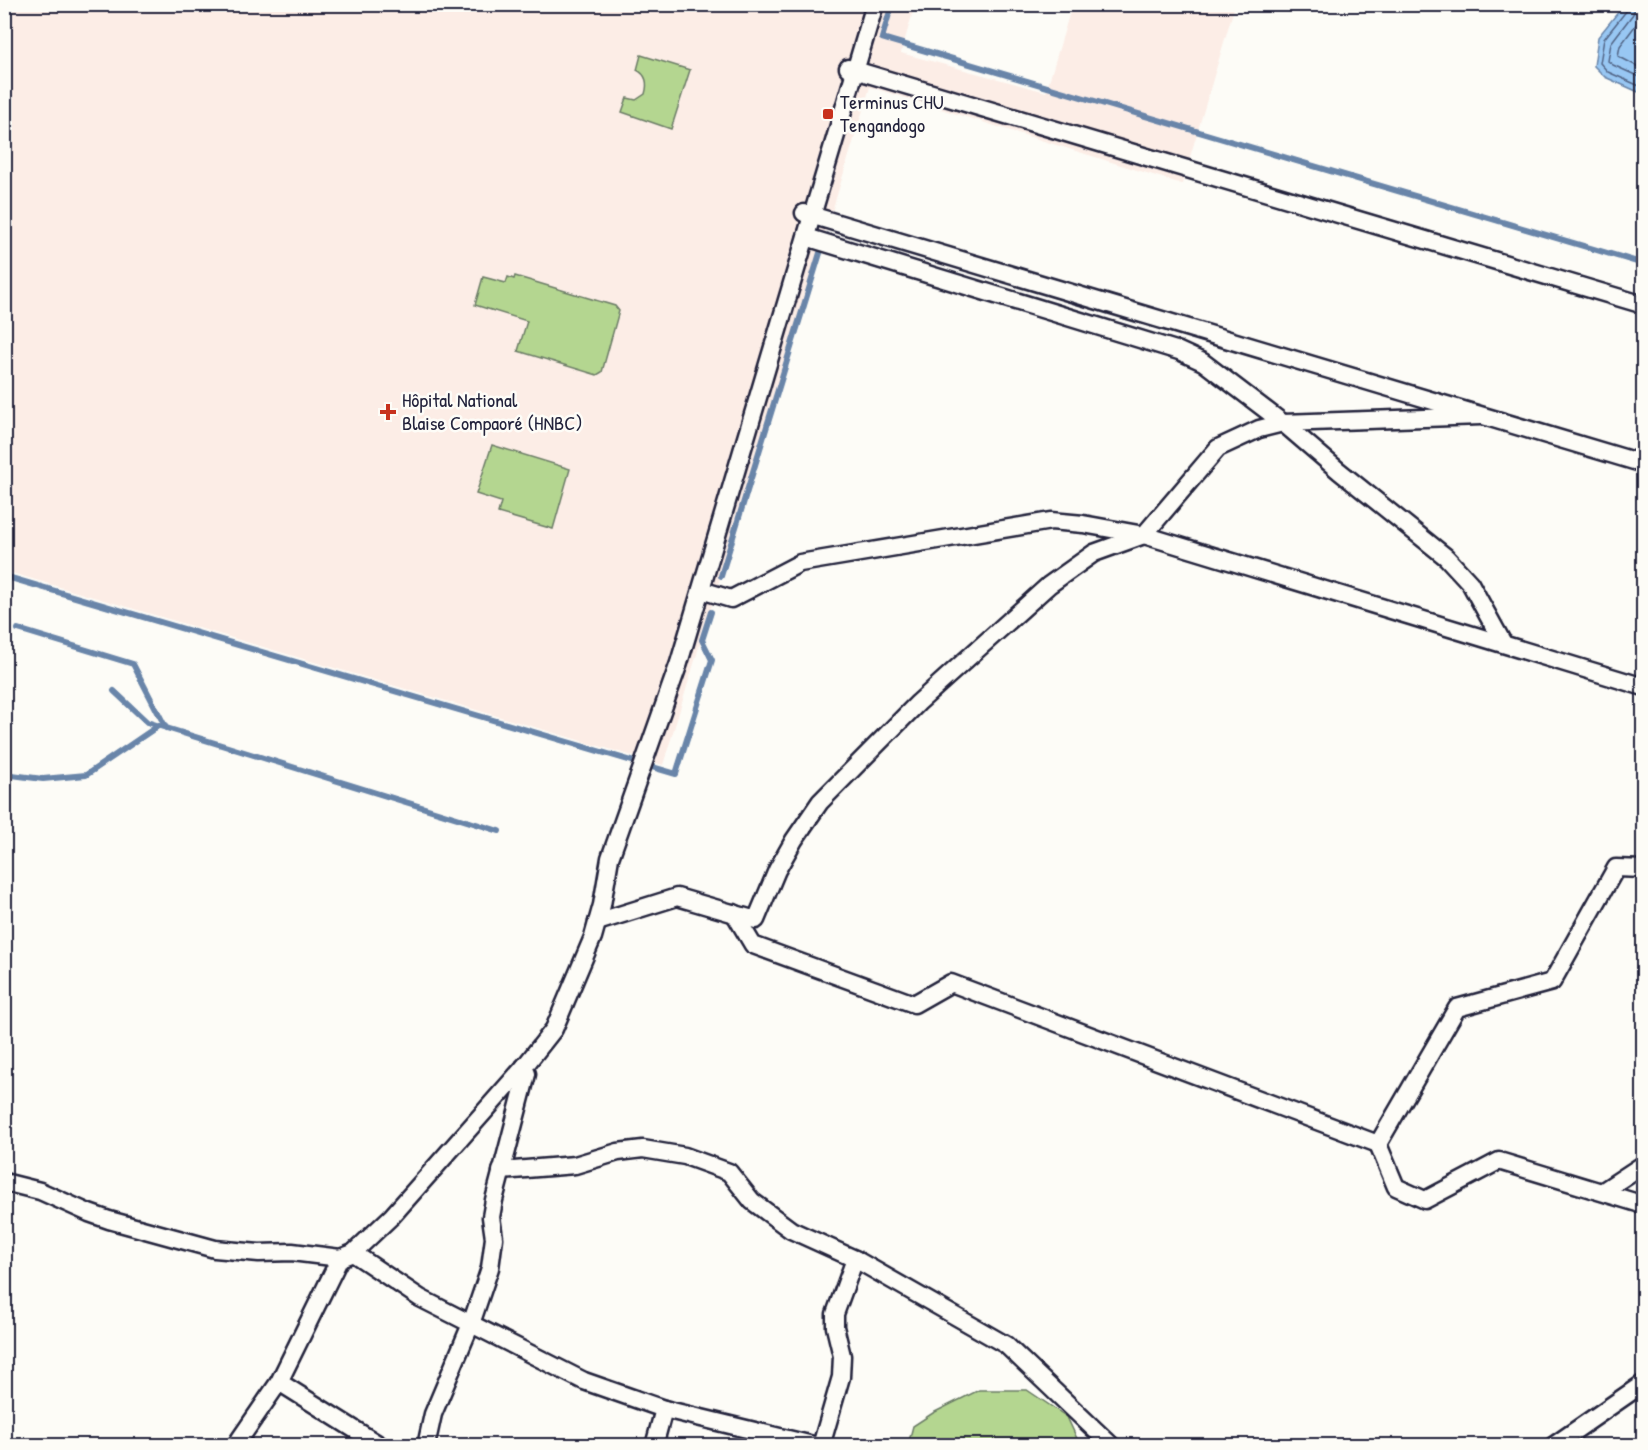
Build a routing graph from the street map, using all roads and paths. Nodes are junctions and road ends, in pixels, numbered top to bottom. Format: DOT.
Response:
graph roads {
  1 [pos="874,4"];
  2 [pos="852,69"];
  3 [pos="808,214"];
  4 [pos="806,237"];
  5 [pos="1644,305"];
  6 [pos="1481,416"];
  7 [pos="1283,423"];
  8 [pos="1644,464"];
  9 [pos="1144,535"];
  10 [pos="701,590"];
  11 [pos="1503,643"];
  12 [pos="1644,687"];
  13 [pos="1644,869"];
  14 [pos="734,913"];
  15 [pos="597,922"];
  16 [pos="524,1067"];
  17 [pos="1378,1144"];
  18 [pos="1644,1164"];
  19 [pos="501,1171"];
  20 [pos="4,1182"];
  21 [pos="1603,1191"];
  22 [pos="1644,1205"];
  23 [pos="346,1256"];
  24 [pos="855,1259"];
  25 [pos="471,1324"];
  26 [pos="279,1382"];
  27 [pos="1644,1383"];
  28 [pos="664,1409"];
  29 [pos="373,1443"];
  30 [pos="235,1446"];
  31 [pos="426,1446"];
  32 [pos="654,1446"];
  33 [pos="819,1446"];
  34 [pos="1112,1446"];
  35 [pos="1552,1446"];
  1 -- 2 [label="street"];
  2 -- 3 [label="street"];
  2 -- 5 [label="street"];
  3 -- 4 [label="street"];
  3 -- 6 [label="street"];
  4 -- 7 [label="street"];
  4 -- 10 [label="street"];
  6 -- 7 [label="street"];
  6 -- 8 [label="street"];
  7 -- 9 [label="street"];
  7 -- 11 [label="street"];
  9 -- 10 [label="street"];
  9 -- 11 [label="street"];
  9 -- 14 [label="street"];
  10 -- 15 [label="street"];
  11 -- 12 [label="street"];
  13 -- 17 [label="street"];
  14 -- 15 [label="street"];
  14 -- 17 [label="street"];
  15 -- 16 [label="street"];
  16 -- 19 [label="street"];
  16 -- 23 [label="street"];
  17 -- 21 [label="street"];
  18 -- 21 [label="street"];
  19 -- 24 [label="street"];
  19 -- 25 [label="street"];
  20 -- 23 [label="street"];
  21 -- 22 [label="street"];
  23 -- 25 [label="street"];
  23 -- 26 [label="street"];
  24 -- 33 [label="street"];
  24 -- 34 [label="street"];
  25 -- 28 [label="street"];
  25 -- 31 [label="street"];
  26 -- 29 [label="street"];
  26 -- 30 [label="street"];
  27 -- 35 [label="street"];
  28 -- 32 [label="street"];
  28 -- 33 [label="street"];
}
